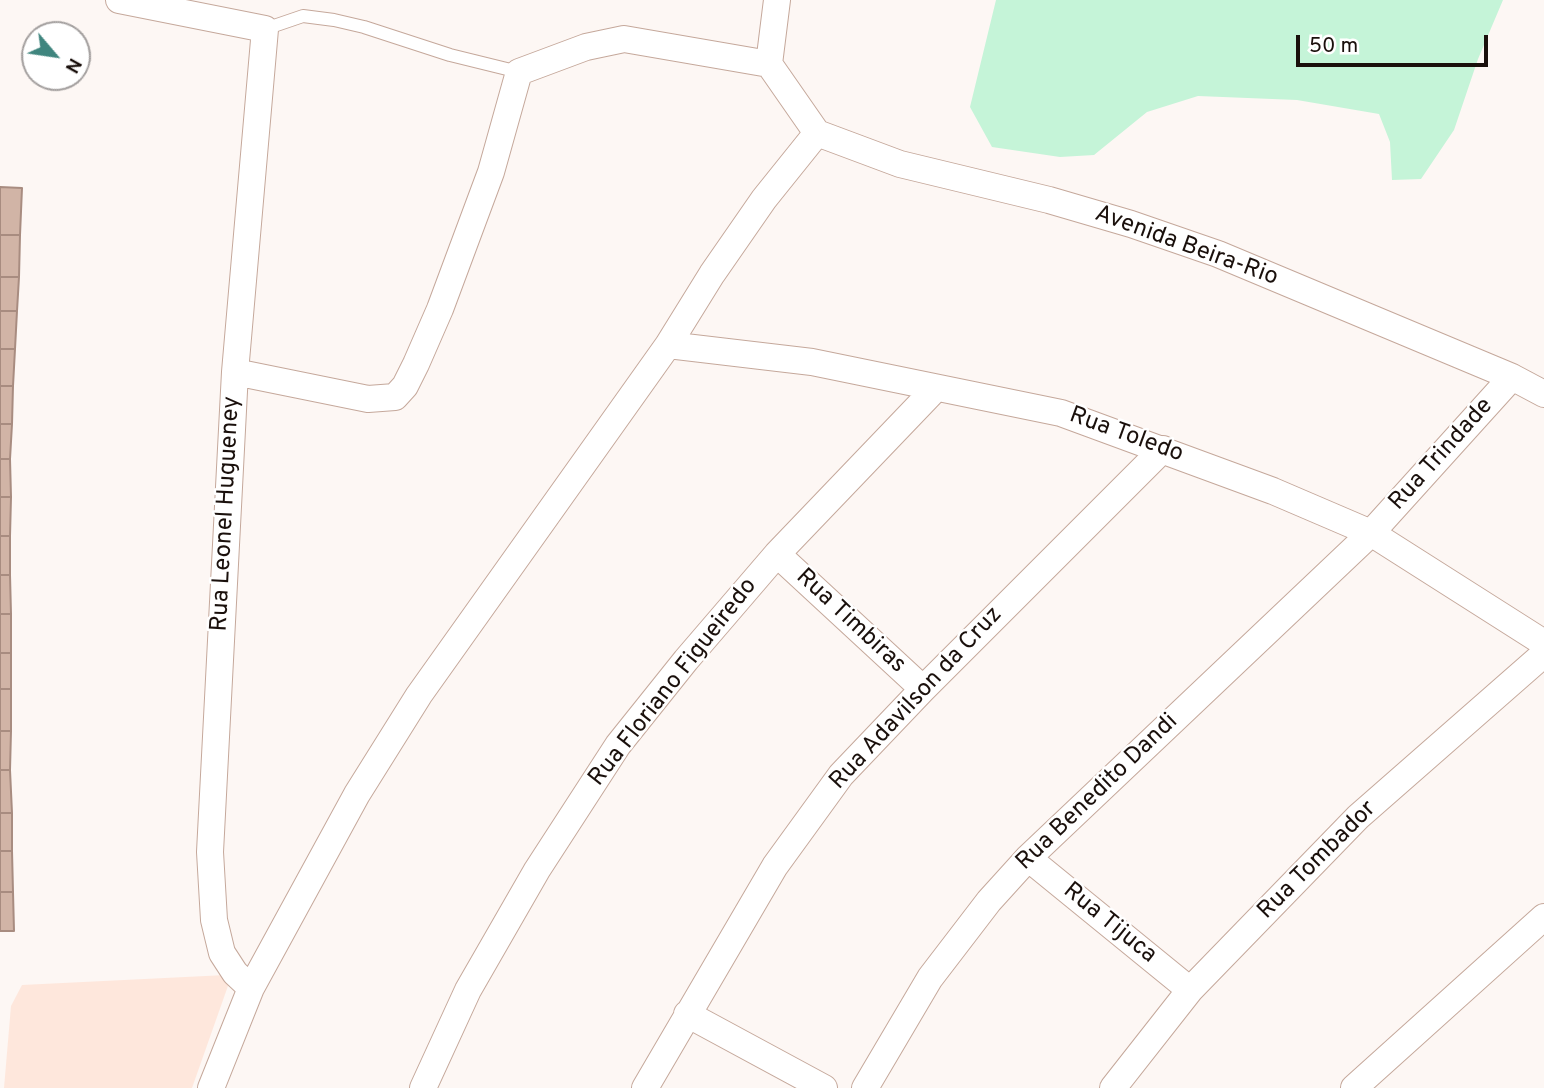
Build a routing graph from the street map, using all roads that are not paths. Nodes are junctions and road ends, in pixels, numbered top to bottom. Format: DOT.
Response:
graph roads {
  1 [pos="119,0"];
  2 [pos="777,0"];
  3 [pos="265,29"];
  4 [pos="769,64"];
  5 [pos="519,72"];
  6 [pos="817,133"];
  7 [pos="668,345"];
  8 [pos="235,372"];
  9 [pos="1512,377"];
  10 [pos="936,388"];
  11 [pos="1544,394"];
  12 [pos="1163,449"];
  13 [pos="1371,533"];
  14 [pos="777,554"];
  15 [pos="1544,643"];
  16 [pos="1544,654"];
  17 [pos="923,689"];
  18 [pos="1028,858"];
  19 [pos="1544,917"];
  20 [pos="251,988"];
  21 [pos="1191,990"];
  22 [pos="687,1014"];
  23 [pos="1117,1087"];
  24 [pos="211,1088"];
  25 [pos="423,1088"];
  26 [pos="645,1088"];
  27 [pos="824,1088"];
  28 [pos="865,1088"];
  29 [pos="1354,1088"];
  1 -- 3 [label="street"];
  2 -- 4 [label="street"];
  3 -- 5 [label="lane"];
  3 -- 8 [label="street, Rua Leonel Hugueney"];
  4 -- 5 [label="street"];
  4 -- 6 [label="street"];
  5 -- 8 [label="street"];
  6 -- 7 [label="street"];
  6 -- 9 [label="street, Avenida Beira-Rio"];
  7 -- 10 [label="street, Rua Toledo"];
  7 -- 20 [label="street"];
  8 -- 20 [label="street, Rua Leonel Hugueney"];
  9 -- 11 [label="street, Avenida Beira-Rio"];
  9 -- 13 [label="street, Rua Trindade"];
  10 -- 12 [label="street, Rua Toledo"];
  10 -- 14 [label="street, Rua Floriano Figueiredo"];
  12 -- 13 [label="street, Rua Toledo"];
  12 -- 17 [label="street, Rua Adavilson da Cruz"];
  13 -- 15 [label="street, Rua Toledo"];
  13 -- 18 [label="street, Rua Benedito Dandi"];
  14 -- 17 [label="street, Rua Timbiras"];
  14 -- 25 [label="street, Rua Floriano Figueiredo"];
  16 -- 21 [label="street, Rua Tombador"];
  17 -- 22 [label="street, Rua Adavilson da Cruz"];
  18 -- 21 [label="street, Rua Tijuca"];
  18 -- 28 [label="street, Rua Benedito Dandi"];
  19 -- 29 [label="street"];
  20 -- 24 [label="street"];
  21 -- 23 [label="street, Rua Tombador"];
  22 -- 26 [label="street, Rua Adavilson da Cruz"];
  22 -- 27 [label="street"];
}
